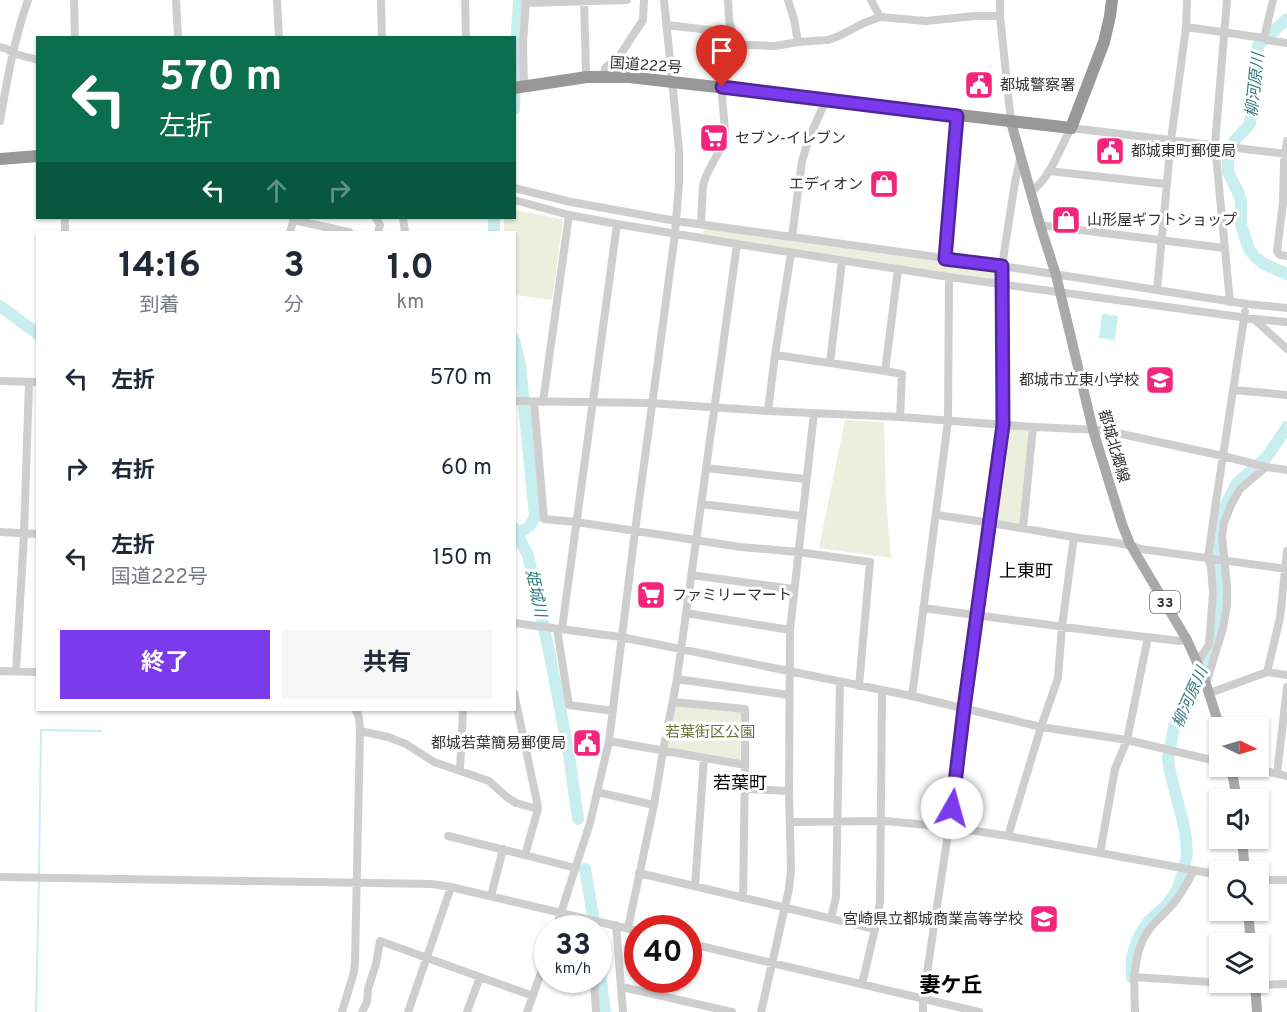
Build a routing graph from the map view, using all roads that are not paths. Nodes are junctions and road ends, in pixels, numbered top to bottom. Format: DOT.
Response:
graph roads {
  1 [pos="28,0"];
  2 [pos="74,0"];
  3 [pos="176,0"];
  4 [pos="277,0"];
  5 [pos="381,0"];
  6 [pos="465,0"];
  7 [pos="627,0"];
  8 [pos="644,0"];
  9 [pos="664,0"];
  10 [pos="728,0"];
  11 [pos="788,0"];
  12 [pos="871,0"];
  13 [pos="1000,0"];
  14 [pos="1112,0"];
  15 [pos="1187,0"];
  16 [pos="1227,0"];
  17 [pos="1273,0"];
  18 [pos="584,1"];
  19 [pos="526,2"];
  20 [pos="1000,16"];
  21 [pos="880,17"];
  22 [pos="666,25"];
  23 [pos="1186,27"];
  24 [pos="1225,33"];
  25 [pos="75,36"];
  26 [pos="177,36"];
  27 [pos="279,36"];
  28 [pos="382,36"];
  29 [pos="466,36"];
  30 [pos="1265,39"];
  31 [pos="798,42"];
  32 [pos="1287,43"];
  33 [pos="723,44"];
  34 [pos="736,45"];
  35 [pos="0,47"];
  36 [pos="12,53"];
  37 [pos="36,59"];
  38 [pos="604,76"];
  39 [pos="587,77"];
  40 [pos="672,81"];
  41 [pos="519,87"];
  42 [pos="722,87"];
  43 [pos="826,100"];
  44 [pos="0,116"];
  45 [pos="957,116"];
  46 [pos="1011,122"];
  47 [pos="1071,128"];
  48 [pos="1171,140"];
  49 [pos="1287,141"];
  50 [pos="1219,146"];
  51 [pos="1286,154"];
  52 [pos="36,156"];
  53 [pos="1021,157"];
  54 [pos="0,159"];
  55 [pos="1049,171"];
  56 [pos="1166,184"];
  57 [pos="516,188"];
  58 [pos="1032,191"];
  59 [pos="516,201"];
  60 [pos="1285,202"];
  61 [pos="569,214"];
  62 [pos="293,219"];
  63 [pos="676,221"];
  64 [pos="617,224"];
  65 [pos="700,224"];
  66 [pos="1040,225"];
  67 [pos="345,231"];
  68 [pos="675,234"];
  69 [pos="792,237"];
  70 [pos="1162,240"];
  71 [pos="736,244"];
  72 [pos="1224,248"];
  73 [pos="791,253"];
  74 [pos="1287,256"];
  75 [pos="945,259"];
  76 [pos="842,261"];
  77 [pos="1002,266"];
  78 [pos="898,270"];
  79 [pos="1056,274"];
  80 [pos="948,277"];
  81 [pos="1002,285"];
  82 [pos="1157,290"];
  83 [pos="1060,292"];
  84 [pos="1230,302"];
  85 [pos="1246,304"];
  86 [pos="1287,308"];
  87 [pos="1245,317"];
  88 [pos="1255,319"];
  89 [pos="1287,321"];
  90 [pos="1287,349"];
  91 [pos="775,355"];
  92 [pos="830,363"];
  93 [pos="885,371"];
  94 [pos="0,381"];
  95 [pos="33,382"];
  96 [pos="1234,390"];
  97 [pos="1287,395"];
  98 [pos="516,401"];
  99 [pos="535,402"];
  100 [pos="593,402"];
  101 [pos="651,403"];
  102 [pos="714,407"];
  103 [pos="768,411"];
  104 [pos="814,413"];
  105 [pos="900,417"];
  106 [pos="948,421"];
  107 [pos="1003,425"];
  108 [pos="1033,426"];
  109 [pos="1093,430"];
  110 [pos="1223,456"];
  111 [pos="1266,467"];
  112 [pos="706,468"];
  113 [pos="1287,470"];
  114 [pos="806,479"];
  115 [pos="701,504"];
  116 [pos="936,514"];
  117 [pos="802,516"];
  118 [pos="576,522"];
  119 [pos="990,522"];
  120 [pos="1023,528"];
  121 [pos="635,531"];
  122 [pos="0,532"];
  123 [pos="24,534"];
  124 [pos="36,534"];
  125 [pos="1074,537"];
  126 [pos="695,540"];
  127 [pos="1130,544"];
  128 [pos="1287,551"];
  129 [pos="798,552"];
  130 [pos="1211,558"];
  131 [pos="1224,560"];
  132 [pos="1286,569"];
  133 [pos="691,575"];
  134 [pos="793,590"];
  135 [pos="923,608"];
  136 [pos="686,613"];
  137 [pos="977,615"];
  138 [pos="516,623"];
  139 [pos="1062,626"];
  140 [pos="560,629"];
  141 [pos="790,630"];
  142 [pos="1282,631"];
  143 [pos="621,637"];
  144 [pos="1148,637"];
  145 [pos="1187,640"];
  146 [pos="681,650"];
  147 [pos="1198,664"];
  148 [pos="0,671"];
  149 [pos="789,671"];
  150 [pos="16,672"];
  151 [pos="36,672"];
  152 [pos="1267,672"];
  153 [pos="1287,675"];
  154 [pos="677,679"];
  155 [pos="840,682"];
  156 [pos="1207,685"];
  157 [pos="859,686"];
  158 [pos="1287,687"];
  159 [pos="882,691"];
  160 [pos="789,694"];
  161 [pos="912,696"];
  162 [pos="516,700"];
  163 [pos="673,702"];
  164 [pos="964,708"];
  165 [pos="356,711"];
  166 [pos="463,711"];
  167 [pos="613,711"];
  168 [pos="1217,717"];
  169 [pos="1041,727"];
  170 [pos="360,731"];
  171 [pos="462,739"];
  172 [pos="1128,740"];
  173 [pos="525,741"];
  174 [pos="609,741"];
  175 [pos="663,751"];
  176 [pos="704,758"];
  177 [pos="1209,759"];
  178 [pos="745,765"];
  179 [pos="460,770"];
  180 [pos="1269,772"];
  181 [pos="1277,774"];
  182 [pos="1287,776"];
  183 [pos="745,789"];
  184 [pos="789,791"];
  185 [pos="597,792"];
  186 [pos="654,805"];
  187 [pos="538,809"];
  188 [pos="790,822"];
  189 [pos="881,822"];
  190 [pos="837,823"];
  191 [pos="950,827"];
  192 [pos="448,836"];
  193 [pos="1008,837"];
  194 [pos="503,849"];
  195 [pos="1100,853"];
  196 [pos="525,855"];
  197 [pos="575,868"];
  198 [pos="1188,869"];
  199 [pos="639,873"];
  200 [pos="1209,873"];
  201 [pos="0,877"];
  202 [pos="1269,880"];
  203 [pos="1287,880"];
  204 [pos="358,882"];
  205 [pos="695,886"];
  206 [pos="451,887"];
  207 [pos="491,896"];
  208 [pos="743,898"];
  209 [pos="785,907"];
  210 [pos="561,913"];
  211 [pos="567,915"];
  212 [pos="631,915"];
  213 [pos="831,918"];
  214 [pos="612,925"];
  215 [pos="615,925"];
  216 [pos="624,927"];
  217 [pos="875,928"];
  218 [pos="702,946"];
  219 [pos="428,958"];
  220 [pos="772,963"];
  221 [pos="480,977"];
  222 [pos="1134,977"];
  223 [pos="1209,981"];
  224 [pos="862,984"];
  225 [pos="1269,984"];
  226 [pos="1287,984"];
  227 [pos="622,987"];
  228 [pos="534,991"];
  229 [pos="595,993"];
  230 [pos="1256,993"];
  231 [pos="532,996"];
  232 [pos="923,999"];
  233 [pos="342,1012"];
  234 [pos="362,1012"];
  235 [pos="408,1012"];
  236 [pos="467,1012"];
  237 [pos="527,1012"];
  238 [pos="597,1012"];
  239 [pos="623,1012"];
  240 [pos="732,1012"];
  241 [pos="760,1012"];
  242 [pos="923,1012"];
  243 [pos="979,1012"];
  244 [pos="1135,1012"];
  245 [pos="1257,1012"];
  1 -- 36 [label="street"];
  2 -- 25 [label="street"];
  3 -- 26 [label="street"];
  4 -- 27 [label="street"];
  5 -- 28 [label="street"];
  6 -- 29 [label="street"];
  7 -- 18 [label="street"];
  8 -- 38 [label="street"];
  9 -- 22 [label="street"];
  10 -- 34 [label="street"];
  11 -- 31 [label="street"];
  12 -- 21 [label="street"];
  13 -- 20 [label="street"];
  14 -- 47 [label="highway"];
  15 -- 23 [label="street"];
  16 -- 24 [label="street"];
  17 -- 30 [label="street"];
  18 -- 19 [label="street"];
  18 -- 39 [label="street"];
  19 -- 41 [label="street"];
  20 -- 21 [label="street"];
  20 -- 46 [label="street"];
  21 -- 31 [label="street"];
  22 -- 33 [label="street"];
  22 -- 40 [label="street"];
  23 -- 24 [label="street"];
  23 -- 48 [label="street"];
  24 -- 30 [label="street"];
  24 -- 50 [label="street"];
  30 -- 32 [label="street"];
  31 -- 34 [label="street"];
  33 -- 34 [label="street"];
  33 -- 42 [label="street"];
  35 -- 36 [label="street"];
  36 -- 37 [label="street"];
  36 -- 44 [label="street"];
  38 -- 39 [label="highway, 国道222号"];
  38 -- 40 [label="highway, 国道222号"];
  39 -- 41 [label="highway, 国道222号"];
  40 -- 42 [label="highway, 国道222号"];
  40 -- 63 [label="street"];
  42 -- 43 [label="highway, 国道222号"];
  42 -- 65 [label="street"];
  43 -- 45 [label="highway, 国道222号"];
  43 -- 69 [label="street"];
  45 -- 46 [label="highway, 国道222号"];
  45 -- 75 [label="street"];
  46 -- 47 [label="highway, 国道222号"];
  46 -- 53 [label="main road, 都城北郷線 / 33"];
  47 -- 48 [label="street"];
  47 -- 55 [label="street"];
  48 -- 50 [label="street"];
  48 -- 56 [label="street"];
  49 -- 51 [label="street"];
  50 -- 51 [label="street"];
  50 -- 72 [label="street"];
  51 -- 60 [label="street"];
  52 -- 54 [label="highway"];
  53 -- 58 [label="main road, 都城北郷線 / 33"];
  53 -- 77 [label="street"];
  55 -- 56 [label="street"];
  55 -- 58 [label="street"];
  56 -- 70 [label="street"];
  57 -- 63 [label="street"];
  58 -- 66 [label="main road, 都城北郷線 / 33"];
  59 -- 61 [label="street"];
  60 -- 74 [label="street"];
  61 -- 64 [label="street"];
  61 -- 99 [label="street"];
  62 -- 67 [label="street"];
  63 -- 65 [label="street"];
  63 -- 68 [label="street"];
  64 -- 68 [label="street"];
  64 -- 100 [label="street"];
  65 -- 69 [label="street"];
  66 -- 70 [label="street"];
  66 -- 79 [label="main road, 都城北郷線 / 33"];
  68 -- 71 [label="street"];
  68 -- 101 [label="street"];
  69 -- 75 [label="street"];
  70 -- 72 [label="street"];
  70 -- 82 [label="street"];
  71 -- 73 [label="street"];
  71 -- 102 [label="street"];
  72 -- 84 [label="street"];
  73 -- 76 [label="street"];
  73 -- 91 [label="street"];
  75 -- 77 [label="street"];
  76 -- 78 [label="street"];
  76 -- 92 [label="street"];
  77 -- 79 [label="street"];
  77 -- 81 [label="street"];
  78 -- 80 [label="street"];
  78 -- 93 [label="street"];
  79 -- 82 [label="street"];
  79 -- 83 [label="main road, 都城北郷線 / 33"];
  80 -- 81 [label="street"];
  80 -- 106 [label="street"];
  81 -- 83 [label="street"];
  81 -- 107 [label="street"];
  82 -- 84 [label="street"];
  83 -- 87 [label="street"];
  83 -- 109 [label="main road, 都城北郷線 / 33"];
  84 -- 85 [label="street"];
  85 -- 86 [label="street"];
  85 -- 87 [label="street"];
  87 -- 88 [label="street"];
  87 -- 96 [label="street"];
  88 -- 89 [label="street"];
  88 -- 90 [label="street"];
  91 -- 92 [label="street"];
  91 -- 103 [label="street"];
  92 -- 93 [label="street"];
  93 -- 105 [label="street"];
  94 -- 95 [label="street"];
  95 -- 123 [label="street"];
  96 -- 97 [label="street"];
  96 -- 110 [label="street"];
  98 -- 99 [label="street"];
  99 -- 100 [label="street"];
  99 -- 118 [label="street"];
  100 -- 101 [label="street"];
  100 -- 118 [label="street"];
  101 -- 102 [label="street"];
  101 -- 121 [label="street"];
  102 -- 103 [label="street"];
  102 -- 112 [label="street"];
  103 -- 104 [label="street"];
  104 -- 105 [label="street"];
  104 -- 114 [label="street"];
  105 -- 106 [label="street"];
  106 -- 107 [label="street"];
  106 -- 116 [label="street"];
  107 -- 108 [label="street"];
  107 -- 119 [label="street"];
  108 -- 109 [label="street"];
  108 -- 120 [label="street"];
  109 -- 110 [label="street"];
  109 -- 127 [label="main road, 都城北郷線 / 33"];
  110 -- 111 [label="street"];
  110 -- 130 [label="street"];
  111 -- 113 [label="street"];
  111 -- 131 [label="street"];
  112 -- 114 [label="street"];
  112 -- 115 [label="street"];
  114 -- 117 [label="street"];
  115 -- 117 [label="street"];
  115 -- 126 [label="street"];
  116 -- 119 [label="street"];
  116 -- 135 [label="street"];
  117 -- 129 [label="street"];
  118 -- 121 [label="street"];
  118 -- 140 [label="street"];
  119 -- 120 [label="street"];
  119 -- 137 [label="street"];
  120 -- 125 [label="street"];
  121 -- 126 [label="street"];
  121 -- 143 [label="street"];
  122 -- 123 [label="street"];
  123 -- 124 [label="street"];
  123 -- 150 [label="street"];
  125 -- 127 [label="street"];
  125 -- 139 [label="street"];
  126 -- 129 [label="street"];
  126 -- 133 [label="street"];
  127 -- 130 [label="street"];
  127 -- 145 [label="main road, 都城北郷線 / 33"];
  128 -- 132 [label="street"];
  129 -- 134 [label="street"];
  129 -- 157 [label="street"];
  130 -- 131 [label="street"];
  130 -- 147 [label="street"];
  131 -- 132 [label="street"];
  131 -- 156 [label="street"];
  132 -- 142 [label="street"];
  133 -- 134 [label="street"];
  133 -- 136 [label="street"];
  134 -- 141 [label="street"];
  135 -- 137 [label="street"];
  135 -- 161 [label="street"];
  136 -- 141 [label="street"];
  136 -- 146 [label="street"];
  137 -- 139 [label="street"];
  137 -- 164 [label="street"];
  138 -- 140 [label="street"];
  139 -- 144 [label="street"];
  139 -- 169 [label="street"];
  140 -- 143 [label="street"];
  140 -- 167 [label="street"];
  141 -- 149 [label="street"];
  142 -- 152 [label="street"];
  143 -- 146 [label="street"];
  143 -- 167 [label="street"];
  144 -- 145 [label="street"];
  144 -- 172 [label="street"];
  145 -- 147 [label="main road, 都城北郷線 / 33"];
  146 -- 149 [label="street"];
  146 -- 154 [label="street"];
  147 -- 156 [label="main road, 都城北郷線 / 33"];
  148 -- 150 [label="street"];
  149 -- 155 [label="street"];
  149 -- 160 [label="street"];
  150 -- 151 [label="street"];
  152 -- 153 [label="street"];
  152 -- 156 [label="street"];
  154 -- 160 [label="street"];
  154 -- 163 [label="street"];
  155 -- 157 [label="street"];
  155 -- 190 [label="street"];
  156 -- 168 [label="main road, 都城北郷線 / 33"];
  157 -- 159 [label="street"];
  158 -- 181 [label="street"];
  159 -- 161 [label="street"];
  159 -- 189 [label="street"];
  160 -- 184 [label="street"];
  161 -- 164 [label="street"];
  162 -- 173 [label="street"];
  163 -- 175 [label="street"];
  163 -- 178 [label="street"];
  164 -- 169 [label="street"];
  164 -- 191 [label="street"];
  165 -- 170 [label="street"];
  166 -- 171 [label="street"];
  167 -- 174 [label="street"];
  169 -- 172 [label="street"];
  169 -- 193 [label="street"];
  170 -- 179 [label="street"];
  170 -- 204 [label="street"];
  171 -- 173 [label="street"];
  171 -- 179 [label="street"];
  172 -- 177 [label="street"];
  172 -- 195 [label="street"];
  173 -- 187 [label="street"];
  174 -- 175 [label="street"];
  174 -- 185 [label="street"];
  175 -- 176 [label="street"];
  175 -- 186 [label="street"];
  176 -- 178 [label="street"];
  176 -- 205 [label="street"];
  178 -- 183 [label="street"];
  179 -- 187 [label="street"];
  180 -- 181 [label="street"];
  181 -- 182 [label="street"];
  183 -- 184 [label="street"];
  183 -- 208 [label="street"];
  184 -- 188 [label="street"];
  185 -- 186 [label="street"];
  185 -- 197 [label="street"];
  186 -- 199 [label="street"];
  187 -- 196 [label="street"];
  188 -- 190 [label="street"];
  188 -- 209 [label="street"];
  189 -- 190 [label="street"];
  189 -- 191 [label="street"];
  189 -- 217 [label="street"];
  190 -- 213 [label="street"];
  191 -- 193 [label="street"];
  191 -- 232 [label="street"];
  192 -- 194 [label="street"];
  193 -- 195 [label="street"];
  194 -- 196 [label="street"];
  194 -- 207 [label="street"];
  195 -- 198 [label="street"];
  196 -- 197 [label="street"];
  197 -- 210 [label="street"];
  198 -- 200 [label="street"];
  198 -- 222 [label="street"];
  199 -- 205 [label="street"];
  199 -- 212 [label="street"];
  201 -- 204 [label="street"];
  202 -- 203 [label="street"];
  204 -- 206 [label="street"];
  204 -- 233 [label="street"];
  205 -- 208 [label="street"];
  206 -- 207 [label="street"];
  206 -- 219 [label="street"];
  207 -- 210 [label="street"];
  208 -- 209 [label="street"];
  209 -- 213 [label="street"];
  209 -- 220 [label="street"];
  210 -- 211 [label="street"];
  213 -- 217 [label="street"];
  214 -- 215 [label="street"];
  215 -- 216 [label="street"];
  215 -- 227 [label="street"];
  217 -- 224 [label="street"];
  218 -- 220 [label="street"];
  219 -- 221 [label="street"];
  219 -- 234 [label="street"];
  219 -- 235 [label="street"];
  220 -- 224 [label="street"];
  220 -- 241 [label="street"];
  221 -- 231 [label="street"];
  221 -- 236 [label="street"];
  222 -- 223 [label="street"];
  222 -- 244 [label="street"];
  224 -- 232 [label="street"];
  225 -- 226 [label="street"];
  227 -- 239 [label="street"];
  227 -- 240 [label="street"];
  228 -- 231 [label="street"];
  229 -- 238 [label="street"];
  230 -- 245 [label="main road"];
  231 -- 237 [label="street"];
  232 -- 242 [label="street"];
  232 -- 243 [label="street"];
}
